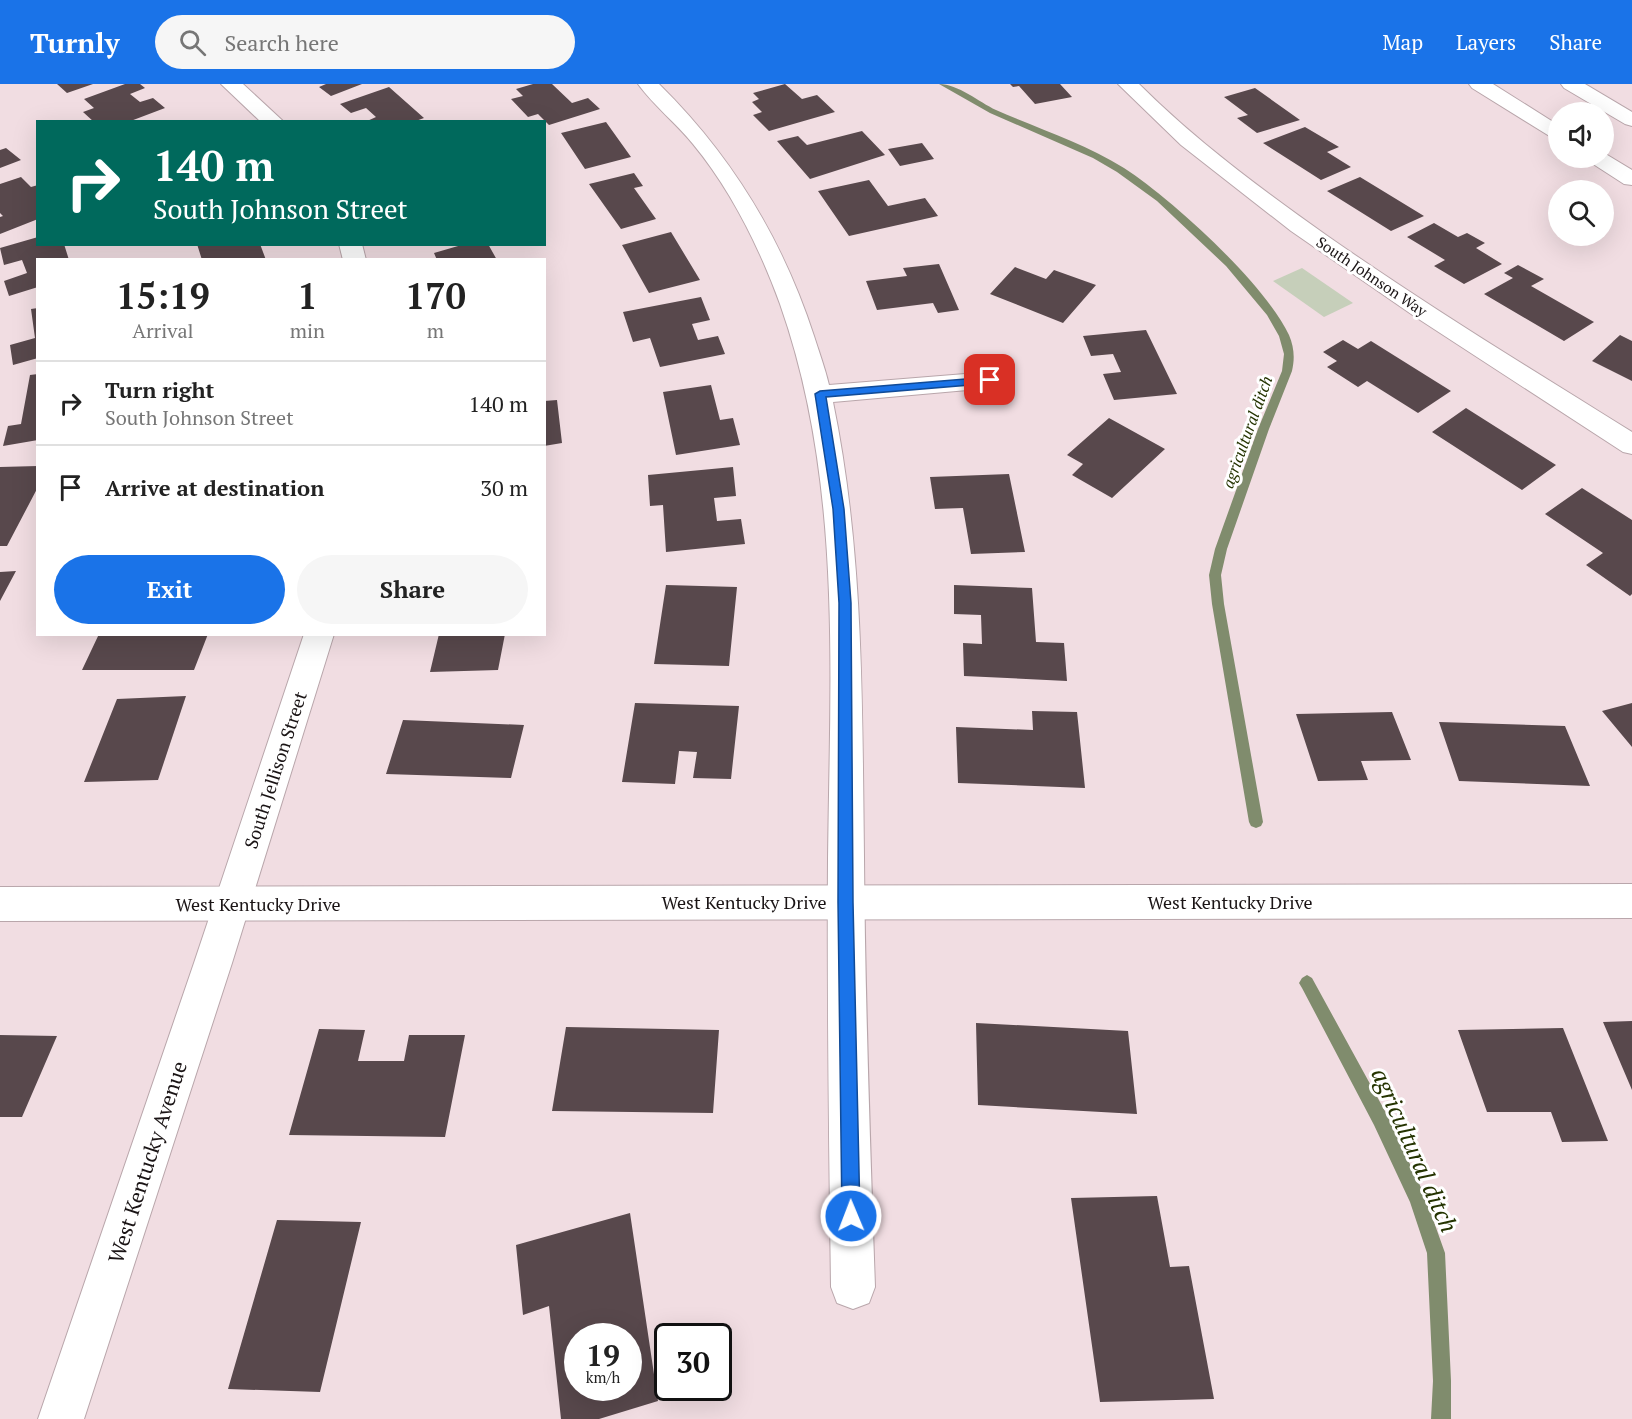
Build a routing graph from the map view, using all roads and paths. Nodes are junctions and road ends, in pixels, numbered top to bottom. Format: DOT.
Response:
graph roads {
  1 [pos="231,84"];
  2 [pos="648,84"];
  3 [pos="1128,84"];
  4 [pos="1479,84"];
  5 [pos="1571,84"];
  6 [pos="272,120"];
  7 [pos="1632,120"];
  8 [pos="1548,128"];
  9 [pos="1614,168"];
  10 [pos="1632,179"];
  11 [pos="990,380"];
  12 [pos="820,394"];
  13 [pos="1632,445"];
  14 [pos="318,636"];
  15 [pos="846,902"];
  16 [pos="1632,902"];
  17 [pos="0,904"];
  18 [pos="232,905"];
  19 [pos="852,1287"];
  20 [pos="61,1419"];
  1 -- 6 [label="street"];
  2 -- 12 [label="street"];
  3 -- 13 [label="street, South Johnson Way"];
  4 -- 8 [label="street"];
  5 -- 7 [label="street"];
  9 -- 10 [label="street"];
  11 -- 12 [label="street"];
  12 -- 15 [label="street"];
  14 -- 18 [label="street, South Jellison Street"];
  15 -- 16 [label="street, West Kentucky Drive"];
  15 -- 18 [label="street, West Kentucky Drive"];
  15 -- 19 [label="street"];
  17 -- 18 [label="street, West Kentucky Drive"];
  18 -- 20 [label="street, West Kentucky Avenue"];
}
